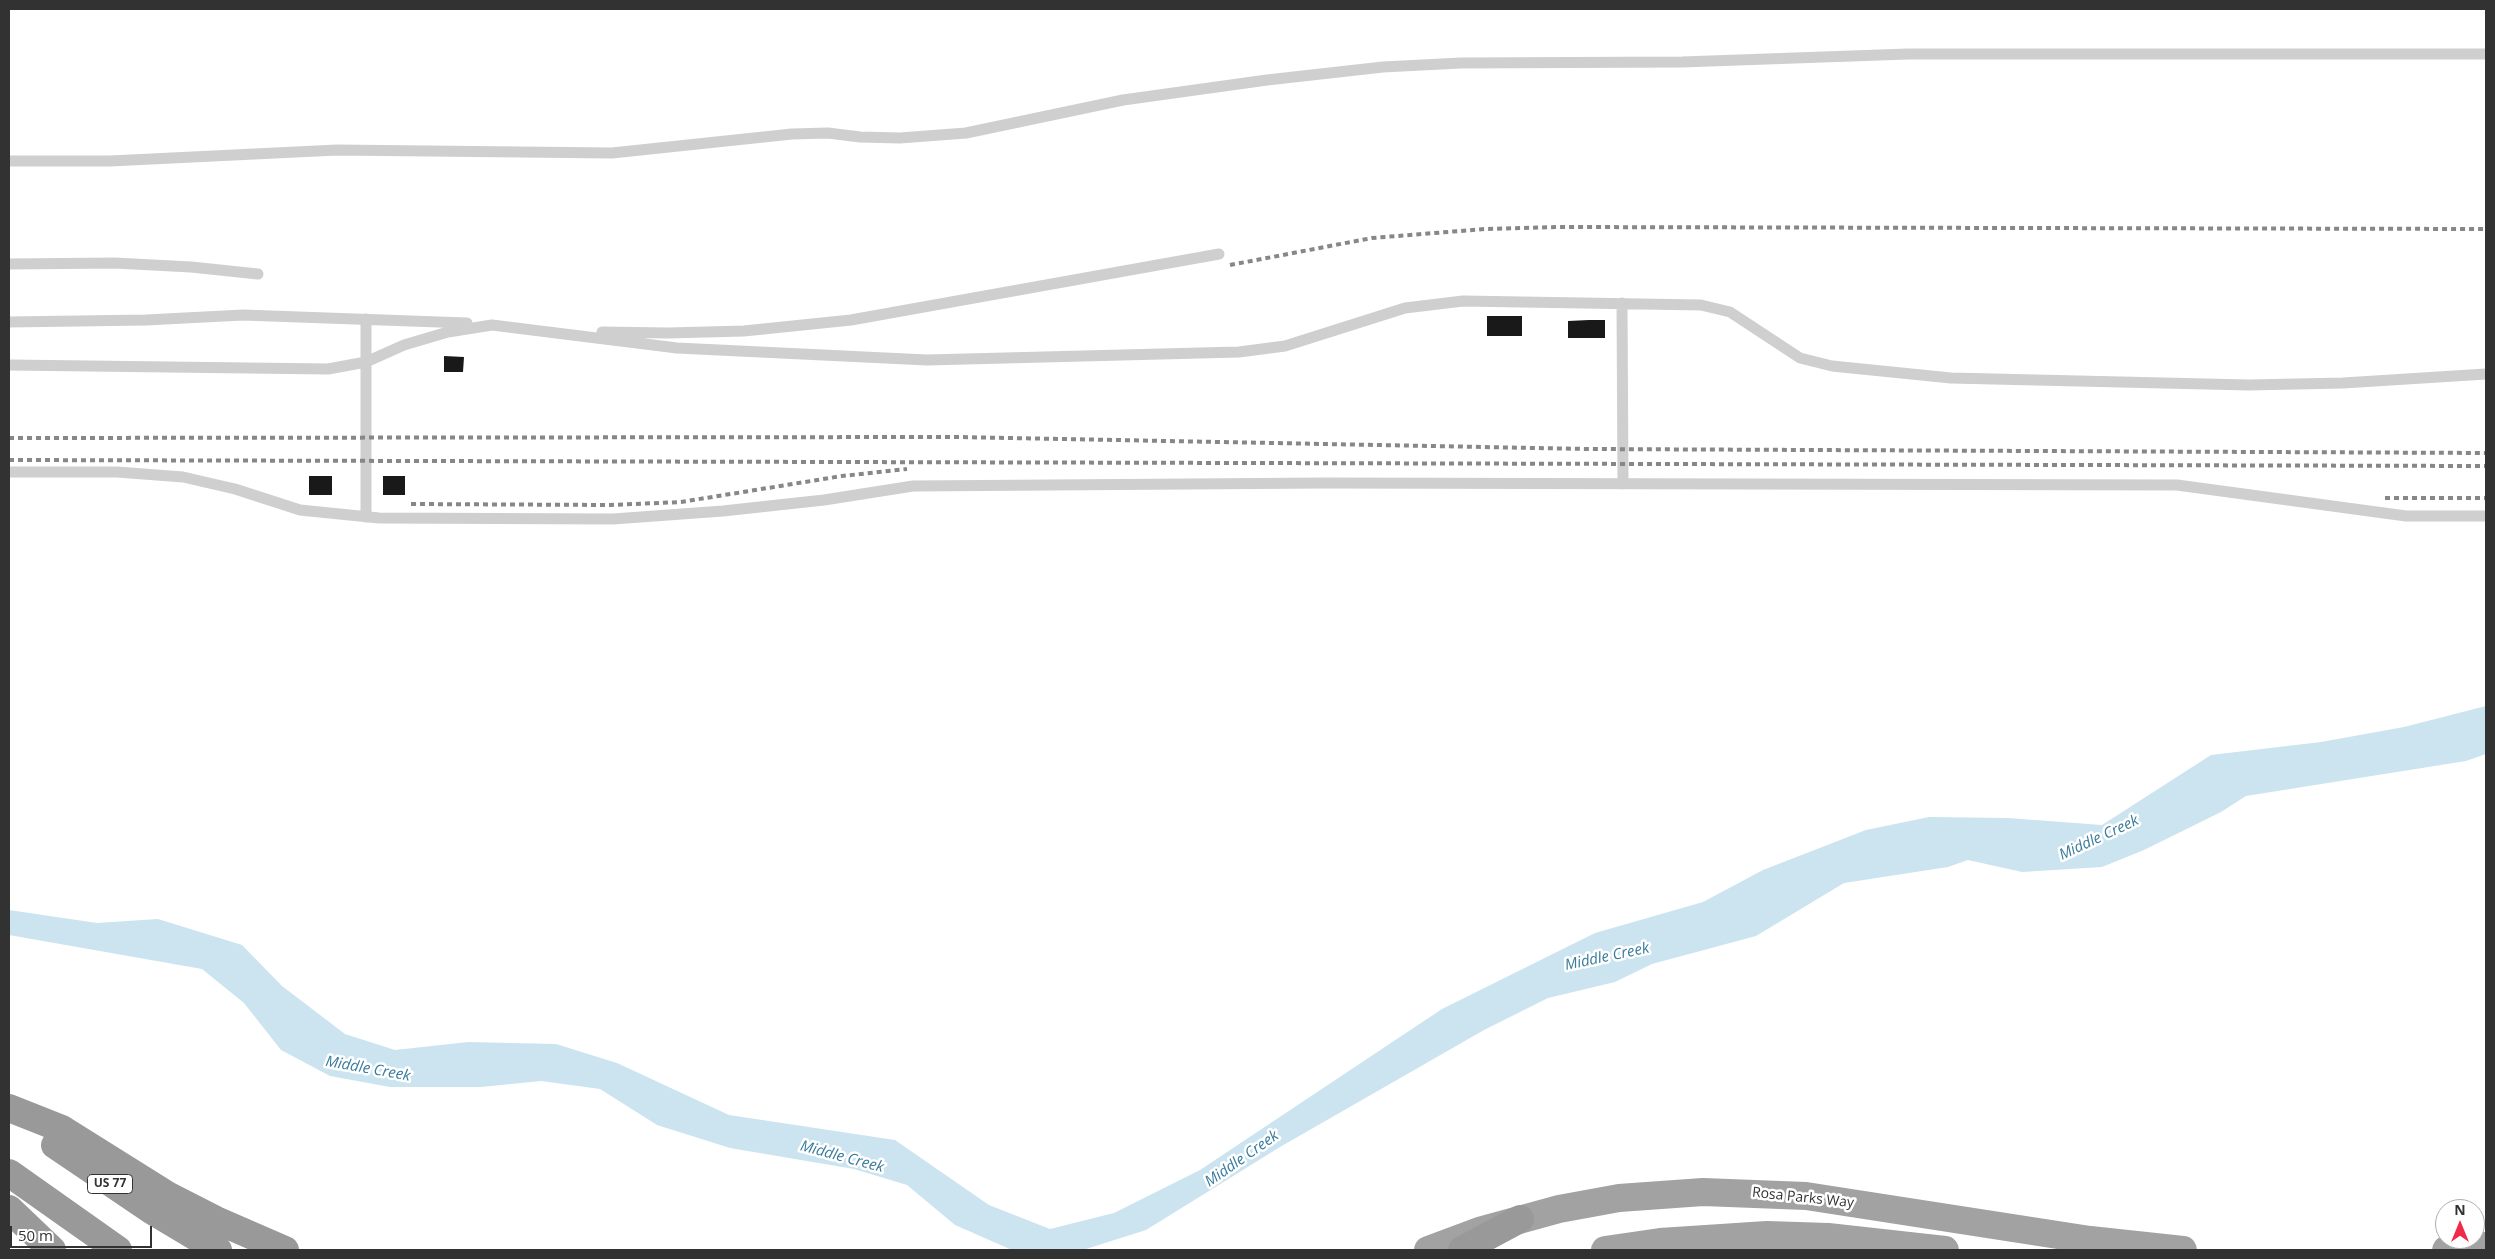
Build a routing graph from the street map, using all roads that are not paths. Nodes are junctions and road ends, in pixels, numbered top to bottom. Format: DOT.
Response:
graph roads {
  1 [pos="2486,54"];
  2 [pos="9,161"];
  3 [pos="1219,254"];
  4 [pos="9,264"];
  5 [pos="258,274"];
  6 [pos="1622,303"];
  7 [pos="366,318"];
  8 [pos="9,322"];
  9 [pos="492,325"];
  10 [pos="366,362"];
  11 [pos="9,365"];
  12 [pos="2486,374"];
  13 [pos="9,472"];
  14 [pos="1623,484"];
  15 [pos="2486,516"];
  16 [pos="366,517"];
  17 [pos="9,1108"];
  18 [pos="9,1173"];
  19 [pos="9,1209"];
  20 [pos="1520,1219"];
  21 [pos="2486,1246"];
  22 [pos="52,1250"];
  23 [pos="118,1250"];
  24 [pos="218,1250"];
  25 [pos="285,1250"];
  26 [pos="1428,1250"];
  27 [pos="1462,1250"];
  28 [pos="1605,1250"];
  29 [pos="1945,1250"];
  30 [pos="2183,1250"];
  31 [pos="2446,1250"];
  1 -- 2 [label="lane"];
  3 -- 9 [label="lane"];
  4 -- 5 [label="lane"];
  6 -- 9 [label="lane"];
  6 -- 12 [label="lane"];
  6 -- 14 [label="lane"];
  7 -- 8 [label="lane"];
  7 -- 9 [label="lane"];
  7 -- 10 [label="lane"];
  9 -- 10 [label="lane"];
  10 -- 11 [label="lane"];
  10 -- 16 [label="lane"];
  13 -- 16 [label="lane"];
  14 -- 15 [label="lane"];
  14 -- 16 [label="lane"];
  17 -- 24 [label="highway, US 77"];
  17 -- 25 [label="highway"];
  18 -- 23 [label="highway"];
  19 -- 22 [label="highway"];
  20 -- 26 [label="highway, Rosa Parks Way"];
  20 -- 27 [label="highway"];
  20 -- 30 [label="highway, Rosa Parks Way"];
  21 -- 31 [label="highway"];
  28 -- 29 [label="highway"];
}
